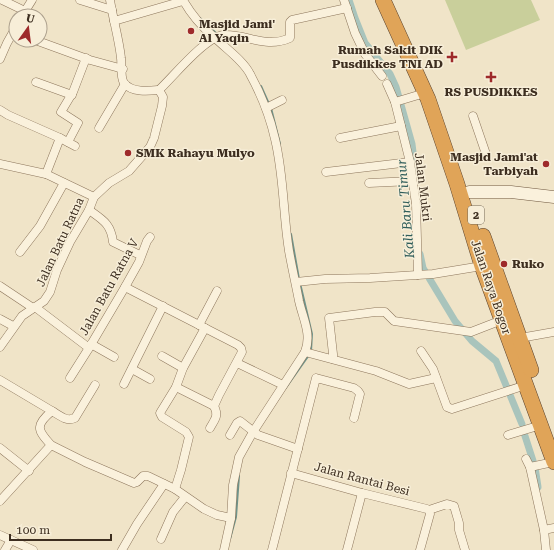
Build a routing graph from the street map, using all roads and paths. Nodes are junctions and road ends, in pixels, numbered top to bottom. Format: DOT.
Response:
graph roads {
  1 [pos="2,0"];
  2 [pos="80,0"];
  3 [pos="110,0"];
  4 [pos="183,1"];
  5 [pos="345,4"];
  6 [pos="390,5"];
  7 [pos="15,8"];
  8 [pos="112,10"];
  9 [pos="114,21"];
  10 [pos="218,37"];
  11 [pos="3,41"];
  12 [pos="48,45"];
  13 [pos="86,58"];
  14 [pos="0,59"];
  15 [pos="123,69"];
  16 [pos="382,76"];
  17 [pos="36,82"];
  18 [pos="125,84"];
  19 [pos="387,84"];
  20 [pos="159,90"];
  21 [pos="425,92"];
  22 [pos="72,95"];
  23 [pos="282,100"];
  24 [pos="399,101"];
  25 [pos="268,107"];
  26 [pos="0,110"];
  27 [pos="473,116"];
  28 [pos="401,126"];
  29 [pos="442,127"];
  30 [pos="99,128"];
  31 [pos="340,138"];
  32 [pos="68,142"];
  33 [pos="486,154"];
  34 [pos="410,162"];
  35 [pos="0,164"];
  36 [pos="326,172"];
  37 [pos="46,174"];
  38 [pos="412,181"];
  39 [pos="64,183"];
  40 [pos="369,183"];
  41 [pos="464,193"];
  42 [pos="94,197"];
  43 [pos="554,197"];
  44 [pos="89,210"];
  45 [pos="150,237"];
  46 [pos="20,252"];
  47 [pos="140,255"];
  48 [pos="482,266"];
  49 [pos="419,275"];
  50 [pos="298,282"];
  51 [pos="0,286"];
  52 [pos="125,287"];
  53 [pos="217,291"];
  54 [pos="163,306"];
  55 [pos="34,308"];
  56 [pos="0,320"];
  57 [pos="502,320"];
  58 [pos="13,326"];
  59 [pos="202,326"];
  60 [pos="554,332"];
  61 [pos="520,338"];
  62 [pos="90,346"];
  63 [pos="0,347"];
  64 [pos="421,351"];
  65 [pos="305,352"];
  66 [pos="162,356"];
  67 [pos="114,357"];
  68 [pos="333,359"];
  69 [pos="237,363"];
  70 [pos="183,368"];
  71 [pos="132,369"];
  72 [pos="70,378"];
  73 [pos="436,378"];
  74 [pos="150,379"];
  75 [pos="0,380"];
  76 [pos="124,384"];
  77 [pos="95,385"];
  78 [pos="283,385"];
  79 [pos="524,385"];
  80 [pos="176,387"];
  81 [pos="214,406"];
  82 [pos="52,411"];
  83 [pos="354,418"];
  84 [pos="210,428"];
  85 [pos="547,428"];
  86 [pos="254,433"];
  87 [pos="230,435"];
  88 [pos="508,435"];
  89 [pos="51,445"];
  90 [pos="0,448"];
  91 [pos="298,449"];
  92 [pos="554,462"];
  93 [pos="29,470"];
  94 [pos="291,473"];
  95 [pos="164,484"];
  96 [pos="175,489"];
  97 [pos="362,494"];
  98 [pos="1,497"];
  99 [pos="186,497"];
  100 [pos="428,509"];
  101 [pos="231,518"];
  102 [pos="548,529"];
  103 [pos="0,535"];
  104 [pos="160,539"];
  105 [pos="11,540"];
  106 [pos="5,550"];
  107 [pos="33,550"];
  108 [pos="122,550"];
  109 [pos="224,550"];
  110 [pos="272,550"];
  111 [pos="347,550"];
  112 [pos="420,550"];
  113 [pos="465,550"];
  114 [pos="546,550"];
  1 -- 7 [label="street"];
  2 -- 8 [label="street"];
  3 -- 8 [label="street"];
  4 -- 9 [label="street"];
  4 -- 10 [label="street"];
  5 -- 10 [label="street"];
  5 -- 16 [label="street"];
  6 -- 21 [label="highway, Jalan Raya Bogor / 2"];
  6 -- 29 [label="highway, Jalan Raya Bogor / 2"];
  8 -- 9 [label="street"];
  9 -- 15 [label="street"];
  10 -- 20 [label="street"];
  10 -- 25 [label="street"];
  11 -- 14 [label="street"];
  12 -- 13 [label="street"];
  13 -- 15 [label="street"];
  13 -- 22 [label="street"];
  15 -- 18 [label="street"];
  17 -- 22 [label="street"];
  18 -- 20 [label="street"];
  18 -- 30 [label="street"];
  19 -- 24 [label="street, Jalan Mukri"];
  20 -- 42 [label="street, Jalan Batu Ratna"];
  21 -- 24 [label="street"];
  21 -- 29 [label="highway, Jalan Raya Bogor / 2"];
  22 -- 32 [label="street"];
  23 -- 25 [label="street"];
  24 -- 28 [label="street, Jalan Mukri"];
  25 -- 50 [label="street"];
  26 -- 32 [label="street"];
  27 -- 33 [label="street"];
  28 -- 31 [label="street"];
  28 -- 34 [label="street, Jalan Mukri"];
  29 -- 41 [label="highway, Jalan Raya Bogor / 2"];
  32 -- 37 [label="street"];
  34 -- 36 [label="street"];
  34 -- 38 [label="street, Jalan Mukri"];
  35 -- 37 [label="street"];
  37 -- 39 [label="street"];
  38 -- 40 [label="street"];
  38 -- 49 [label="street, Jalan Mukri"];
  39 -- 42 [label="street"];
  39 -- 46 [label="street"];
  41 -- 43 [label="street"];
  41 -- 48 [label="highway, Jalan Raya Bogor / 2"];
  41 -- 61 [label="highway, Jalan Raya Bogor / 2"];
  42 -- 44 [label="street, Jalan Batu Ratna"];
  44 -- 47 [label="street"];
  44 -- 55 [label="street, Jalan Batu Ratna"];
  45 -- 47 [label="street, Jalan Batu Ratna V"];
  47 -- 52 [label="street, Jalan Batu Ratna V"];
  48 -- 49 [label="street"];
  48 -- 57 [label="highway, Jalan Raya Bogor / 2"];
  49 -- 50 [label="street"];
  50 -- 65 [label="street"];
  51 -- 55 [label="street, Jalan Batu Ratna V"];
  52 -- 54 [label="street"];
  52 -- 62 [label="street, Jalan Batu Ratna V"];
  53 -- 59 [label="street"];
  54 -- 59 [label="street"];
  54 -- 71 [label="street"];
  55 -- 58 [label="street, Jalan Batu Ratna"];
  55 -- 62 [label="street, Jalan Batu Ratna V"];
  56 -- 58 [label="street"];
  57 -- 68 [label="street"];
  57 -- 79 [label="highway, Jalan Raya Bogor / 2"];
  58 -- 63 [label="street, Jalan Batu Ratna"];
  59 -- 69 [label="street"];
  59 -- 70 [label="street"];
  60 -- 61 [label="street"];
  61 -- 85 [label="highway, Jalan Raya Bogor / 2"];
  62 -- 67 [label="street"];
  62 -- 72 [label="street, Jalan Batu Ratna V"];
  64 -- 73 [label="street"];
  65 -- 68 [label="street"];
  65 -- 78 [label="street"];
  66 -- 70 [label="street"];
  68 -- 73 [label="street"];
  69 -- 78 [label="street"];
  69 -- 81 [label="street"];
  70 -- 80 [label="street"];
  71 -- 74 [label="street"];
  71 -- 76 [label="street"];
  73 -- 79 [label="street"];
  75 -- 82 [label="street"];
  77 -- 82 [label="street"];
  78 -- 86 [label="street"];
  79 -- 85 [label="highway, Jalan Raya Bogor / 2"];
  80 -- 81 [label="street"];
  80 -- 96 [label="street"];
  81 -- 84 [label="street"];
  82 -- 89 [label="street"];
  83 -- 91 [label="street"];
  85 -- 88 [label="street"];
  85 -- 92 [label="highway, Jalan Raya Bogor / 2"];
  86 -- 87 [label="street"];
  86 -- 91 [label="street"];
  86 -- 101 [label="street"];
  89 -- 93 [label="street"];
  89 -- 95 [label="street"];
  90 -- 93 [label="street"];
  91 -- 94 [label="street"];
  92 -- 102 [label="street"];
  93 -- 98 [label="street"];
  94 -- 97 [label="street, Jalan Rantai Besi"];
  94 -- 110 [label="street"];
  95 -- 96 [label="street"];
  95 -- 108 [label="street"];
  96 -- 99 [label="street"];
  97 -- 100 [label="street, Jalan Rantai Besi"];
  97 -- 111 [label="street"];
  99 -- 101 [label="street"];
  99 -- 104 [label="street"];
  100 -- 112 [label="street"];
  100 -- 113 [label="street"];
  101 -- 109 [label="street"];
  102 -- 114 [label="street"];
  103 -- 105 [label="street"];
  105 -- 106 [label="street"];
  105 -- 107 [label="street"];
}
